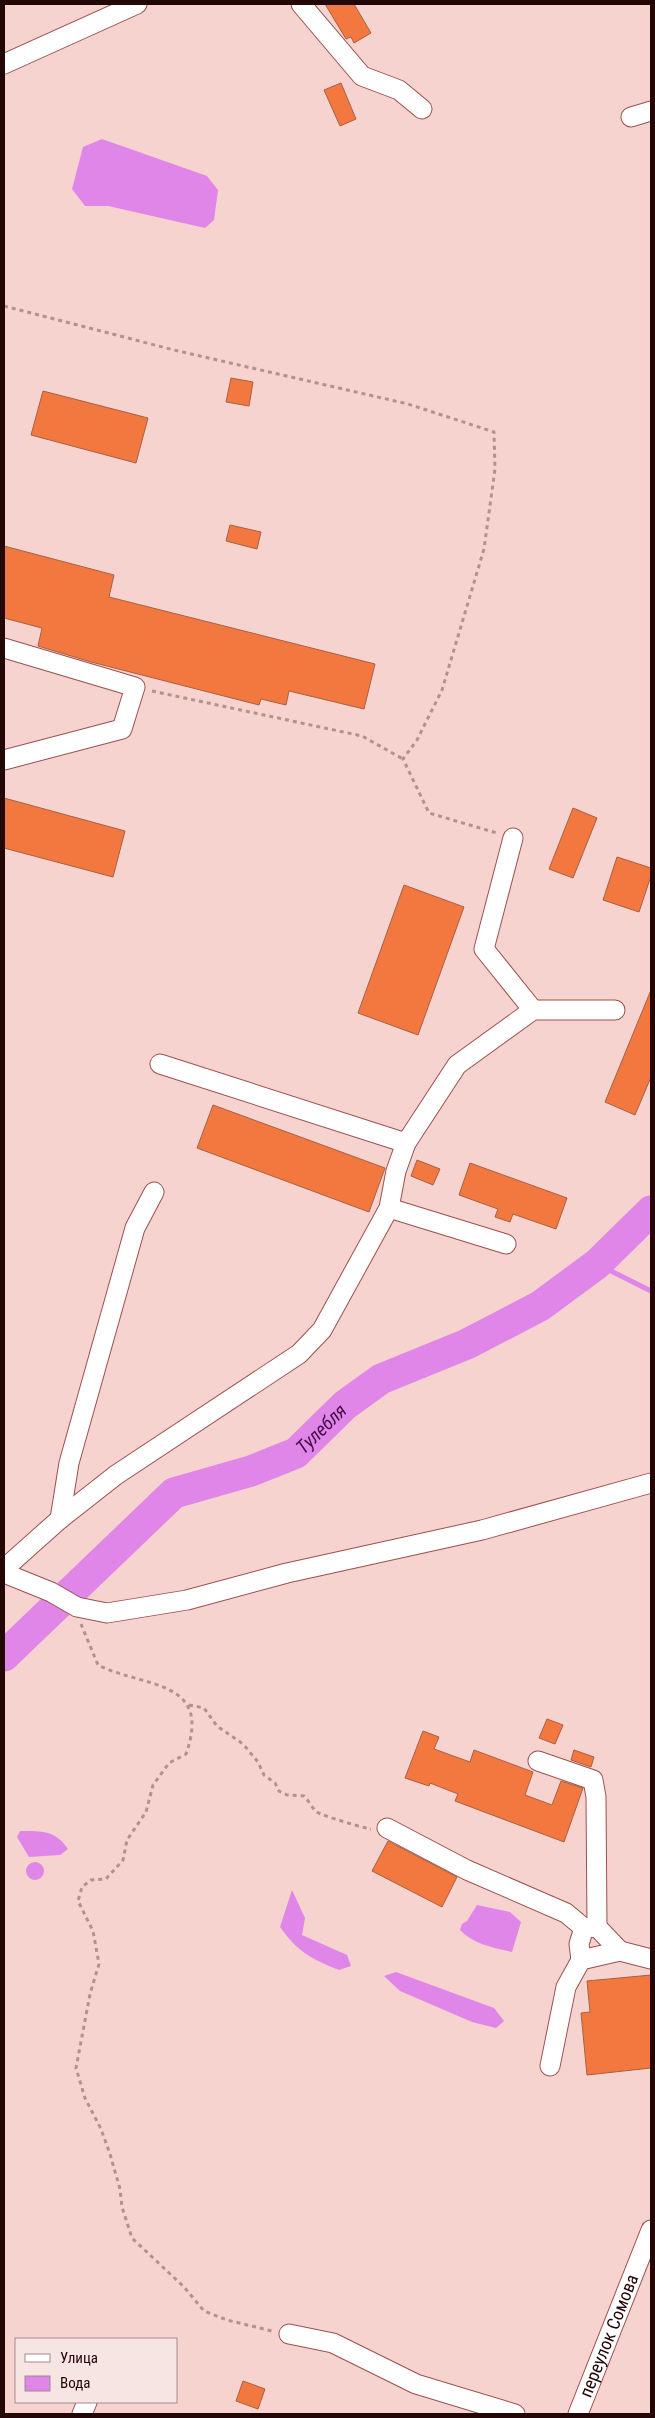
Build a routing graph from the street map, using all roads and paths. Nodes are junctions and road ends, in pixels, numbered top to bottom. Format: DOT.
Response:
graph roads {
  1 [pos="137,4"];
  2 [pos="301,4"];
  3 [pos="4,64"];
  4 [pos="422,109"];
  5 [pos="651,111"];
  6 [pos="631,117"];
  7 [pos="4,306"];
  8 [pos="4,648"];
  9 [pos="135,688"];
  10 [pos="403,759"];
  11 [pos="4,760"];
  12 [pos="514,838"];
  13 [pos="533,1010"];
  14 [pos="615,1010"];
  15 [pos="160,1064"];
  16 [pos="406,1143"];
  17 [pos="154,1192"];
  18 [pos="389,1208"];
  19 [pos="506,1244"];
  20 [pos="651,1483"];
  21 [pos="60,1519"];
  22 [pos="4,1571"];
  23 [pos="77,1607"];
  24 [pos="188,1705"];
  25 [pos="538,1761"];
  26 [pos="387,1828"];
  27 [pos="590,1927"];
  28 [pos="620,1951"];
  29 [pos="651,1959"];
  30 [pos="581,1960"];
  31 [pos="550,2066"];
  32 [pos="651,2230"];
  33 [pos="289,2334"];
  34 [pos="514,2414"];
  35 [pos="578,2414"];
  1 -- 3 [label="street"];
  2 -- 4 [label="street"];
  5 -- 6 [label="street"];
  7 -- 10 [label="path"];
  8 -- 9 [label="street"];
  9 -- 10 [label="path"];
  9 -- 11 [label="street"];
  10 -- 12 [label="path"];
  12 -- 13 [label="street"];
  13 -- 14 [label="street"];
  13 -- 16 [label="street"];
  15 -- 16 [label="street"];
  16 -- 18 [label="street"];
  17 -- 21 [label="street"];
  18 -- 19 [label="street"];
  18 -- 21 [label="street"];
  20 -- 23 [label="street"];
  21 -- 22 [label="street"];
  22 -- 23 [label="street"];
  23 -- 24 [label="path"];
  24 -- 26 [label="path"];
  24 -- 33 [label="path"];
  25 -- 27 [label="street"];
  26 -- 27 [label="street"];
  27 -- 28 [label="street"];
  27 -- 30 [label="street"];
  28 -- 29 [label="street"];
  28 -- 30 [label="street"];
  30 -- 31 [label="street"];
  32 -- 35 [label="street, переулок Сомова"];
  33 -- 34 [label="street"];
}
